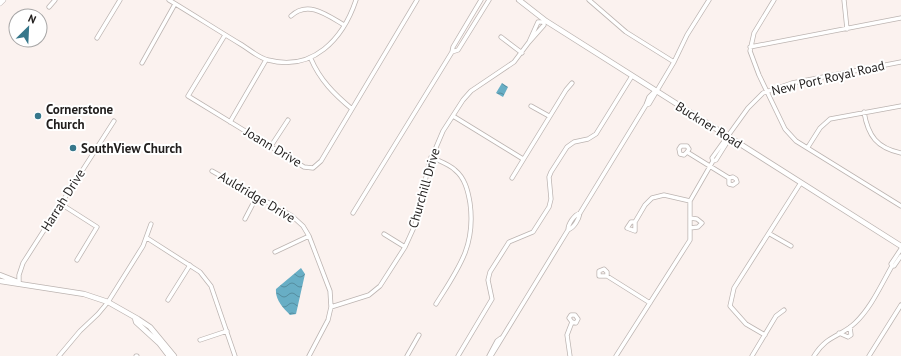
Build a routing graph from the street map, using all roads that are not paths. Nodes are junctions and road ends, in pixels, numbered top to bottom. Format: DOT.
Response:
graph roads {
  1 [pos="3,0"];
  2 [pos="55,0"];
  3 [pos="120,0"];
  4 [pos="169,0"];
  5 [pos="356,0"];
  6 [pos="417,0"];
  7 [pos="482,0"];
  8 [pos="489,0"];
  9 [pos="519,0"];
  10 [pos="589,0"];
  11 [pos="709,0"];
  12 [pos="774,0"];
  13 [pos="844,0"];
  14 [pos="0,3"];
  15 [pos="175,4"];
  16 [pos="49,7"];
  17 [pos="291,16"];
  18 [pos="901,18"];
  19 [pos="543,21"];
  20 [pos="344,25"];
  21 [pos="847,29"];
  22 [pos="225,35"];
  23 [pos="502,37"];
  24 [pos="97,38"];
  25 [pos="750,46"];
  26 [pos="452,52"];
  27 [pos="522,53"];
  28 [pos="311,59"];
  29 [pos="266,60"];
  30 [pos="674,62"];
  31 [pos="901,62"];
  32 [pos="142,63"];
  33 [pos="632,76"];
  34 [pos="572,83"];
  35 [pos="655,91"];
  36 [pos="767,91"];
  37 [pos="531,106"];
  38 [pos="901,106"];
  39 [pos="352,109"];
  40 [pos="864,112"];
  41 [pos="453,116"];
  42 [pos="549,116"];
  43 [pos="288,120"];
  44 [pos="114,121"];
  45 [pos="230,122"];
  46 [pos="728,137"];
  47 [pos="271,146"];
  48 [pos="808,147"];
  49 [pos="687,152"];
  50 [pos="901,153"];
  51 [pos="431,157"];
  52 [pos="524,159"];
  53 [pos="709,165"];
  54 [pos="212,171"];
  55 [pos="512,178"];
  56 [pos="729,178"];
  57 [pos="800,184"];
  58 [pos="257,196"];
  59 [pos="690,201"];
  60 [pos="61,204"];
  61 [pos="901,206"];
  62 [pos="353,213"];
  63 [pos="690,218"];
  64 [pos="245,219"];
  65 [pos="635,222"];
  66 [pos="151,224"];
  67 [pos="690,228"];
  68 [pos="384,234"];
  69 [pos="770,234"];
  70 [pos="309,236"];
  71 [pos="147,238"];
  72 [pos="791,246"];
  73 [pos="901,246"];
  74 [pos="405,247"];
  75 [pos="901,249"];
  76 [pos="275,252"];
  77 [pos="901,256"];
  78 [pos="77,260"];
  79 [pos="190,265"];
  80 [pos="892,266"];
  81 [pos="0,275"];
  82 [pos="607,276"];
  83 [pos="0,281"];
  84 [pos="19,283"];
  85 [pos="168,300"];
  86 [pos="108,302"];
  87 [pos="650,303"];
  88 [pos="436,304"];
  89 [pos="901,305"];
  90 [pos="331,307"];
  91 [pos="784,310"];
  92 [pos="134,318"];
  93 [pos="572,322"];
  94 [pos="850,327"];
  95 [pos="227,331"];
  96 [pos="839,333"];
  97 [pos="419,335"];
  98 [pos="765,335"];
  99 [pos="200,340"];
  100 [pos="59,356"];
  101 [pos="169,356"];
  102 [pos="174,356"];
  103 [pos="235,356"];
  104 [pos="310,356"];
  105 [pos="407,356"];
  106 [pos="458,356"];
  107 [pos="490,356"];
  108 [pos="570,356"];
  109 [pos="616,356"];
  110 [pos="752,356"];
  111 [pos="814,356"];
  112 [pos="869,356"];
  1 -- 14 [label="main road"];
  2 -- 16 [label="street"];
  3 -- 24 [label="street"];
  4 -- 15 [label="street"];
  5 -- 20 [label="street"];
  6 -- 39 [label="street, Joann Drive"];
  7 -- 26 [label="street"];
  8 -- 26 [label="street"];
  9 -- 19 [label="street, Buckner Road"];
  10 -- 30 [label="street"];
  11 -- 30 [label="street"];
  12 -- 25 [label="street"];
  13 -- 21 [label="street"];
  15 -- 22 [label="street"];
  15 -- 32 [label="street"];
  17 -- 20 [label="street"];
  18 -- 21 [label="street"];
  19 -- 27 [label="street, Churchill Drive"];
  19 -- 33 [label="street, Buckner Road"];
  20 -- 28 [label="street"];
  21 -- 25 [label="street"];
  22 -- 29 [label="street"];
  22 -- 45 [label="street, Joann Drive"];
  23 -- 27 [label="street"];
  25 -- 36 [label="street"];
  26 -- 62 [label="street"];
  27 -- 41 [label="street, Churchill Drive"];
  28 -- 29 [label="street"];
  28 -- 39 [label="street"];
  29 -- 45 [label="street"];
  30 -- 35 [label="street"];
  31 -- 36 [label="street, New Port Royal Road"];
  33 -- 35 [label="street, Buckner Road"];
  33 -- 106 [label="street"];
  34 -- 42 [label="street"];
  35 -- 46 [label="street, Buckner Road"];
  35 -- 107 [label="street"];
  36 -- 46 [label="street, New Port Royal Road"];
  36 -- 48 [label="street"];
  37 -- 42 [label="street"];
  38 -- 40 [label="street"];
  39 -- 47 [label="street, Joann Drive"];
  40 -- 48 [label="street"];
  40 -- 50 [label="street"];
  41 -- 51 [label="street, Churchill Drive"];
  41 -- 52 [label="street"];
  42 -- 52 [label="street"];
  43 -- 47 [label="street"];
  44 -- 60 [label="street, Harrah Drive"];
  45 -- 47 [label="street, Joann Drive"];
  46 -- 53 [label="street, New Port Royal Road"];
  46 -- 57 [label="street, Buckner Road"];
  48 -- 61 [label="street"];
  49 -- 53 [label="street"];
  51 -- 74 [label="street, Churchill Drive"];
  51 -- 88 [label="street"];
  52 -- 55 [label="street"];
  53 -- 56 [label="street"];
  53 -- 59 [label="street, New Port Royal Road"];
  54 -- 58 [label="street, Auldridge Drive"];
  57 -- 69 [label="street"];
  57 -- 73 [label="street, Buckner Road"];
  58 -- 64 [label="street"];
  58 -- 70 [label="street, Auldridge Drive"];
  59 -- 63 [label="street, New Port Royal Road"];
  59 -- 65 [label="street"];
  60 -- 78 [label="street"];
  60 -- 84 [label="street, Harrah Drive"];
  63 -- 67 [label="street, New Port Royal Road"];
  63 -- 67 [label="street, New Port Royal Road"];
  66 -- 71 [label="street"];
  67 -- 87 [label="street, New Port Royal Road"];
  68 -- 74 [label="street"];
  69 -- 72 [label="street"];
  69 -- 98 [label="street"];
  70 -- 76 [label="street"];
  70 -- 90 [label="street, Auldridge Drive"];
  71 -- 79 [label="street"];
  71 -- 86 [label="street"];
  74 -- 90 [label="street, Churchill Drive"];
  75 -- 80 [label="street"];
  77 -- 80 [label="street"];
  79 -- 85 [label="street"];
  79 -- 95 [label="street"];
  80 -- 94 [label="street"];
  81 -- 84 [label="street"];
  82 -- 87 [label="street"];
  83 -- 84 [label="street"];
  84 -- 86 [label="street"];
  86 -- 92 [label="street"];
  86 -- 100 [label="street"];
  87 -- 109 [label="street, New Port Royal Road"];
  89 -- 112 [label="street"];
  90 -- 104 [label="street, Auldridge Drive"];
  91 -- 98 [label="street"];
  92 -- 101 [label="street"];
  92 -- 102 [label="street"];
  93 -- 108 [label="street"];
  94 -- 96 [label="street"];
  94 -- 96 [label="street"];
  95 -- 99 [label="street"];
  95 -- 103 [label="street"];
  96 -- 111 [label="street"];
  97 -- 105 [label="street"];
  98 -- 110 [label="street"];
}
